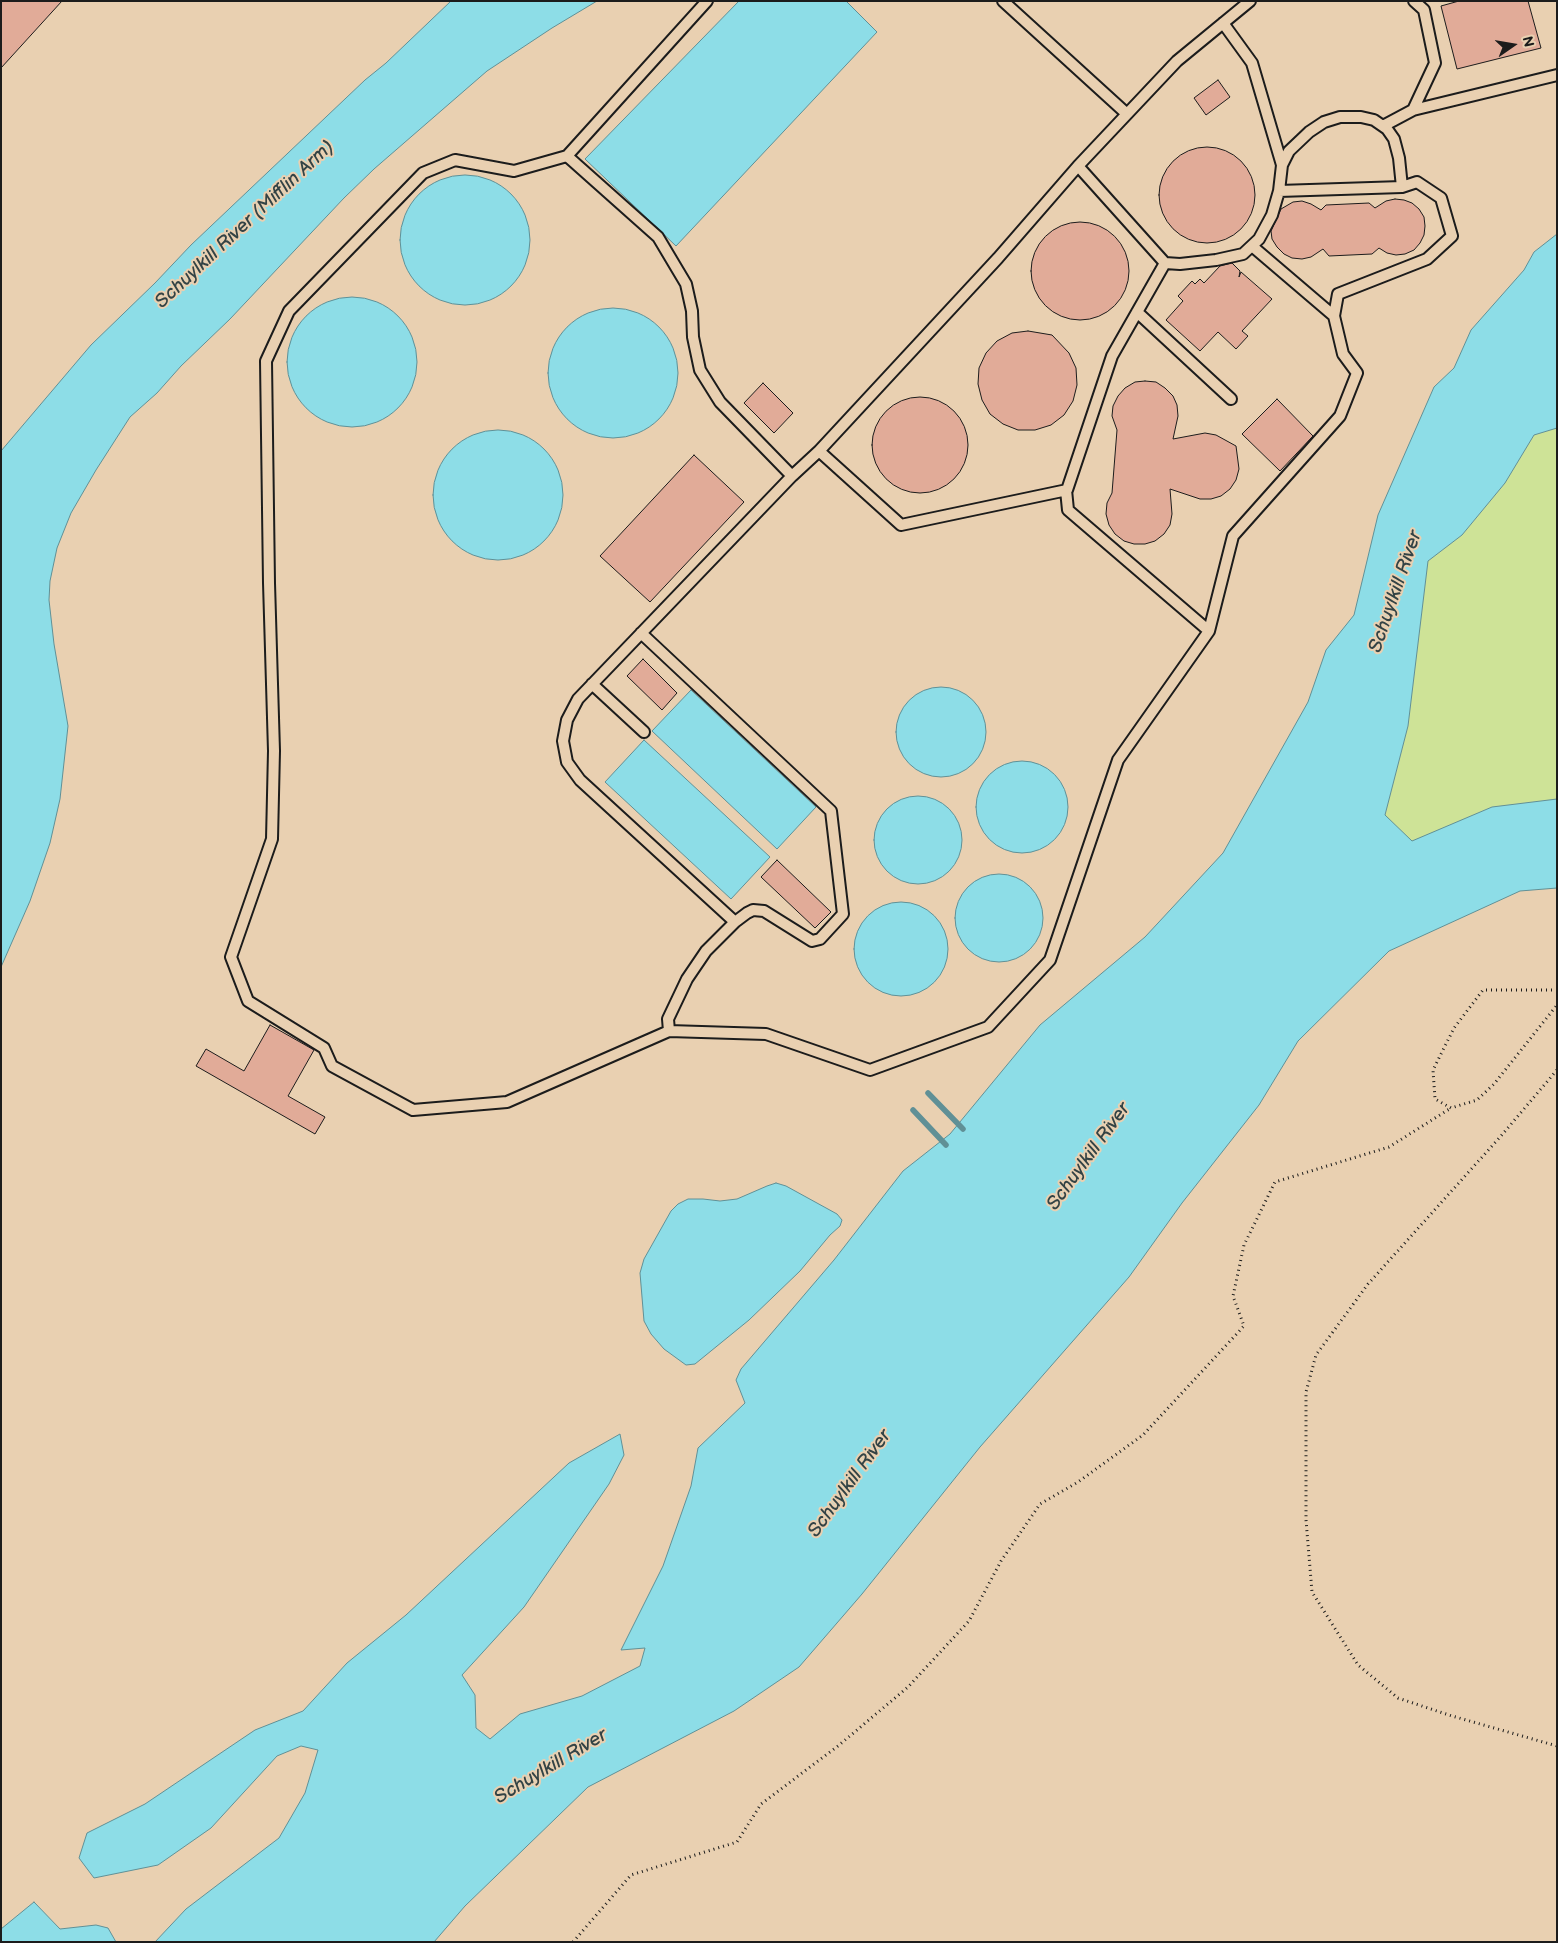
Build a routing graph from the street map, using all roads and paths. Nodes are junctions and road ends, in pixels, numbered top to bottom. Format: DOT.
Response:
graph roads {
  1 [pos="707,1"];
  2 [pos="1004,1"];
  3 [pos="1250,1"];
  4 [pos="1414,1"];
  5 [pos="1223,23"];
  6 [pos="1557,75"];
  7 [pos="1414,110"];
  8 [pos="1127,114"];
  9 [pos="1383,126"];
  10 [pos="568,156"];
  11 [pos="1282,165"];
  12 [pos="1078,166"];
  13 [pos="1402,187"];
  14 [pos="1279,191"];
  15 [pos="1252,246"];
  16 [pos="1165,263"];
  17 [pos="1137,312"];
  18 [pos="1334,316"];
  19 [pos="1231,399"];
  20 [pos="819,451"];
  21 [pos="792,476"];
  22 [pos="1066,490"];
  23 [pos="1209,631"];
  24 [pos="641,633"];
  25 [pos="592,684"];
  26 [pos="644,732"];
  27 [pos="736,922"];
  28 [pos="1557,990"];
  29 [pos="1557,1005"];
  30 [pos="669,1031"];
  31 [pos="1557,1070"];
  32 [pos="1450,1108"];
  33 [pos="1557,1746"];
  34 [pos="573,1942"];
  1 -- 10 [label="lane"];
  2 -- 8 [label="lane"];
  3 -- 5 [label="lane"];
  4 -- 7 [label="lane"];
  5 -- 8 [label="lane"];
  5 -- 11 [label="lane"];
  6 -- 7 [label="lane"];
  7 -- 9 [label="lane"];
  8 -- 12 [label="lane"];
  9 -- 11 [label="lane"];
  9 -- 13 [label="lane"];
  10 -- 21 [label="lane"];
  10 -- 30 [label="lane"];
  11 -- 14 [label="lane"];
  12 -- 16 [label="lane"];
  12 -- 20 [label="lane"];
  13 -- 14 [label="lane"];
  13 -- 18 [label="lane"];
  14 -- 15 [label="lane"];
  15 -- 16 [label="lane"];
  15 -- 18 [label="lane"];
  16 -- 17 [label="lane"];
  17 -- 19 [label="lane"];
  17 -- 22 [label="lane"];
  18 -- 23 [label="lane"];
  20 -- 21 [label="lane"];
  20 -- 22 [label="lane"];
  21 -- 24 [label="lane"];
  22 -- 23 [label="lane"];
  23 -- 30 [label="lane"];
  24 -- 25 [label="lane"];
  24 -- 27 [label="lane"];
  25 -- 26 [label="lane"];
  25 -- 27 [label="lane"];
  27 -- 30 [label="lane"];
  28 -- 32 [label="path"];
  29 -- 32 [label="path"];
  31 -- 33 [label="path"];
  32 -- 34 [label="path"];
}
